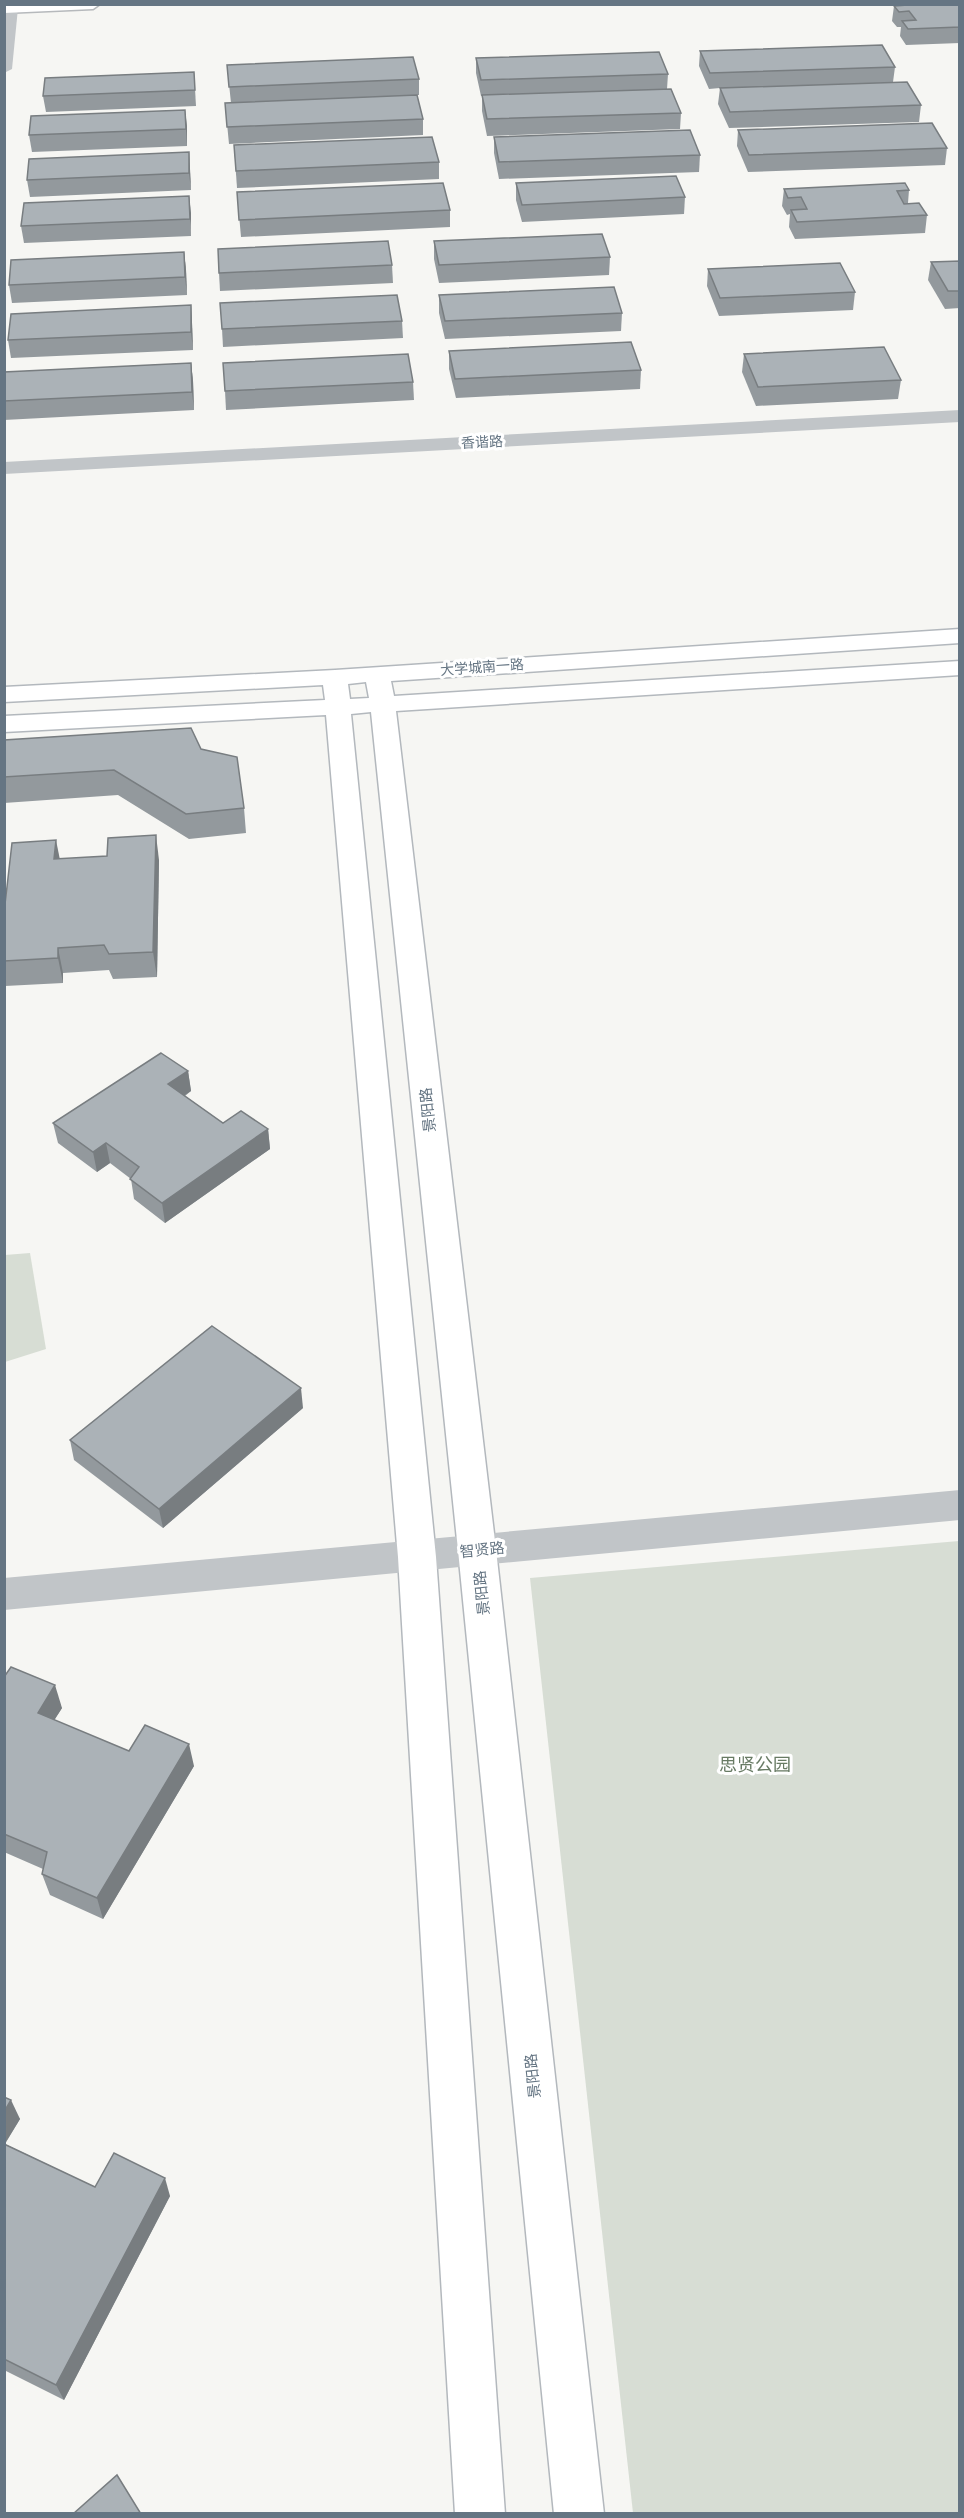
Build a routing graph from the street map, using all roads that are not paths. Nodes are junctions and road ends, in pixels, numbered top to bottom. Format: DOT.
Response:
graph roads {
  1 [pos="93,4"];
  2 [pos="8,8"];
  3 [pos="4,69"];
  4 [pos="960,416"];
  5 [pos="4,468"];
  6 [pos="960,636"];
  7 [pos="960,668"];
  8 [pos="380,689"];
  9 [pos="337,692"];
  10 [pos="4,694"];
  11 [pos="4,724"];
  12 [pos="960,1505"];
  13 [pos="477,1550"];
  14 [pos="417,1557"];
  15 [pos="4,1594"];
  16 [pos="480,2514"];
  17 [pos="579,2514"];
  1 -- 2 [label="main road"];
  2 -- 3 [label="street"];
  4 -- 5 [label="street, 香谐路"];
  6 -- 8 [label="main road, 大学城南一路"];
  7 -- 8 [label="main road, 大学城南一路"];
  8 -- 9 [label="main road, 大学城南一路"];
  8 -- 13 [label="main road, 景阳路"];
  9 -- 10 [label="main road, 大学城南一路"];
  9 -- 11 [label="main road, 大学城南一路"];
  9 -- 14 [label="main road"];
  12 -- 13 [label="street, 智贤路"];
  13 -- 14 [label="street, 智贤路"];
  13 -- 17 [label="main road, 景阳路"];
  14 -- 15 [label="street, 智贤路"];
  14 -- 16 [label="main road"];
}
